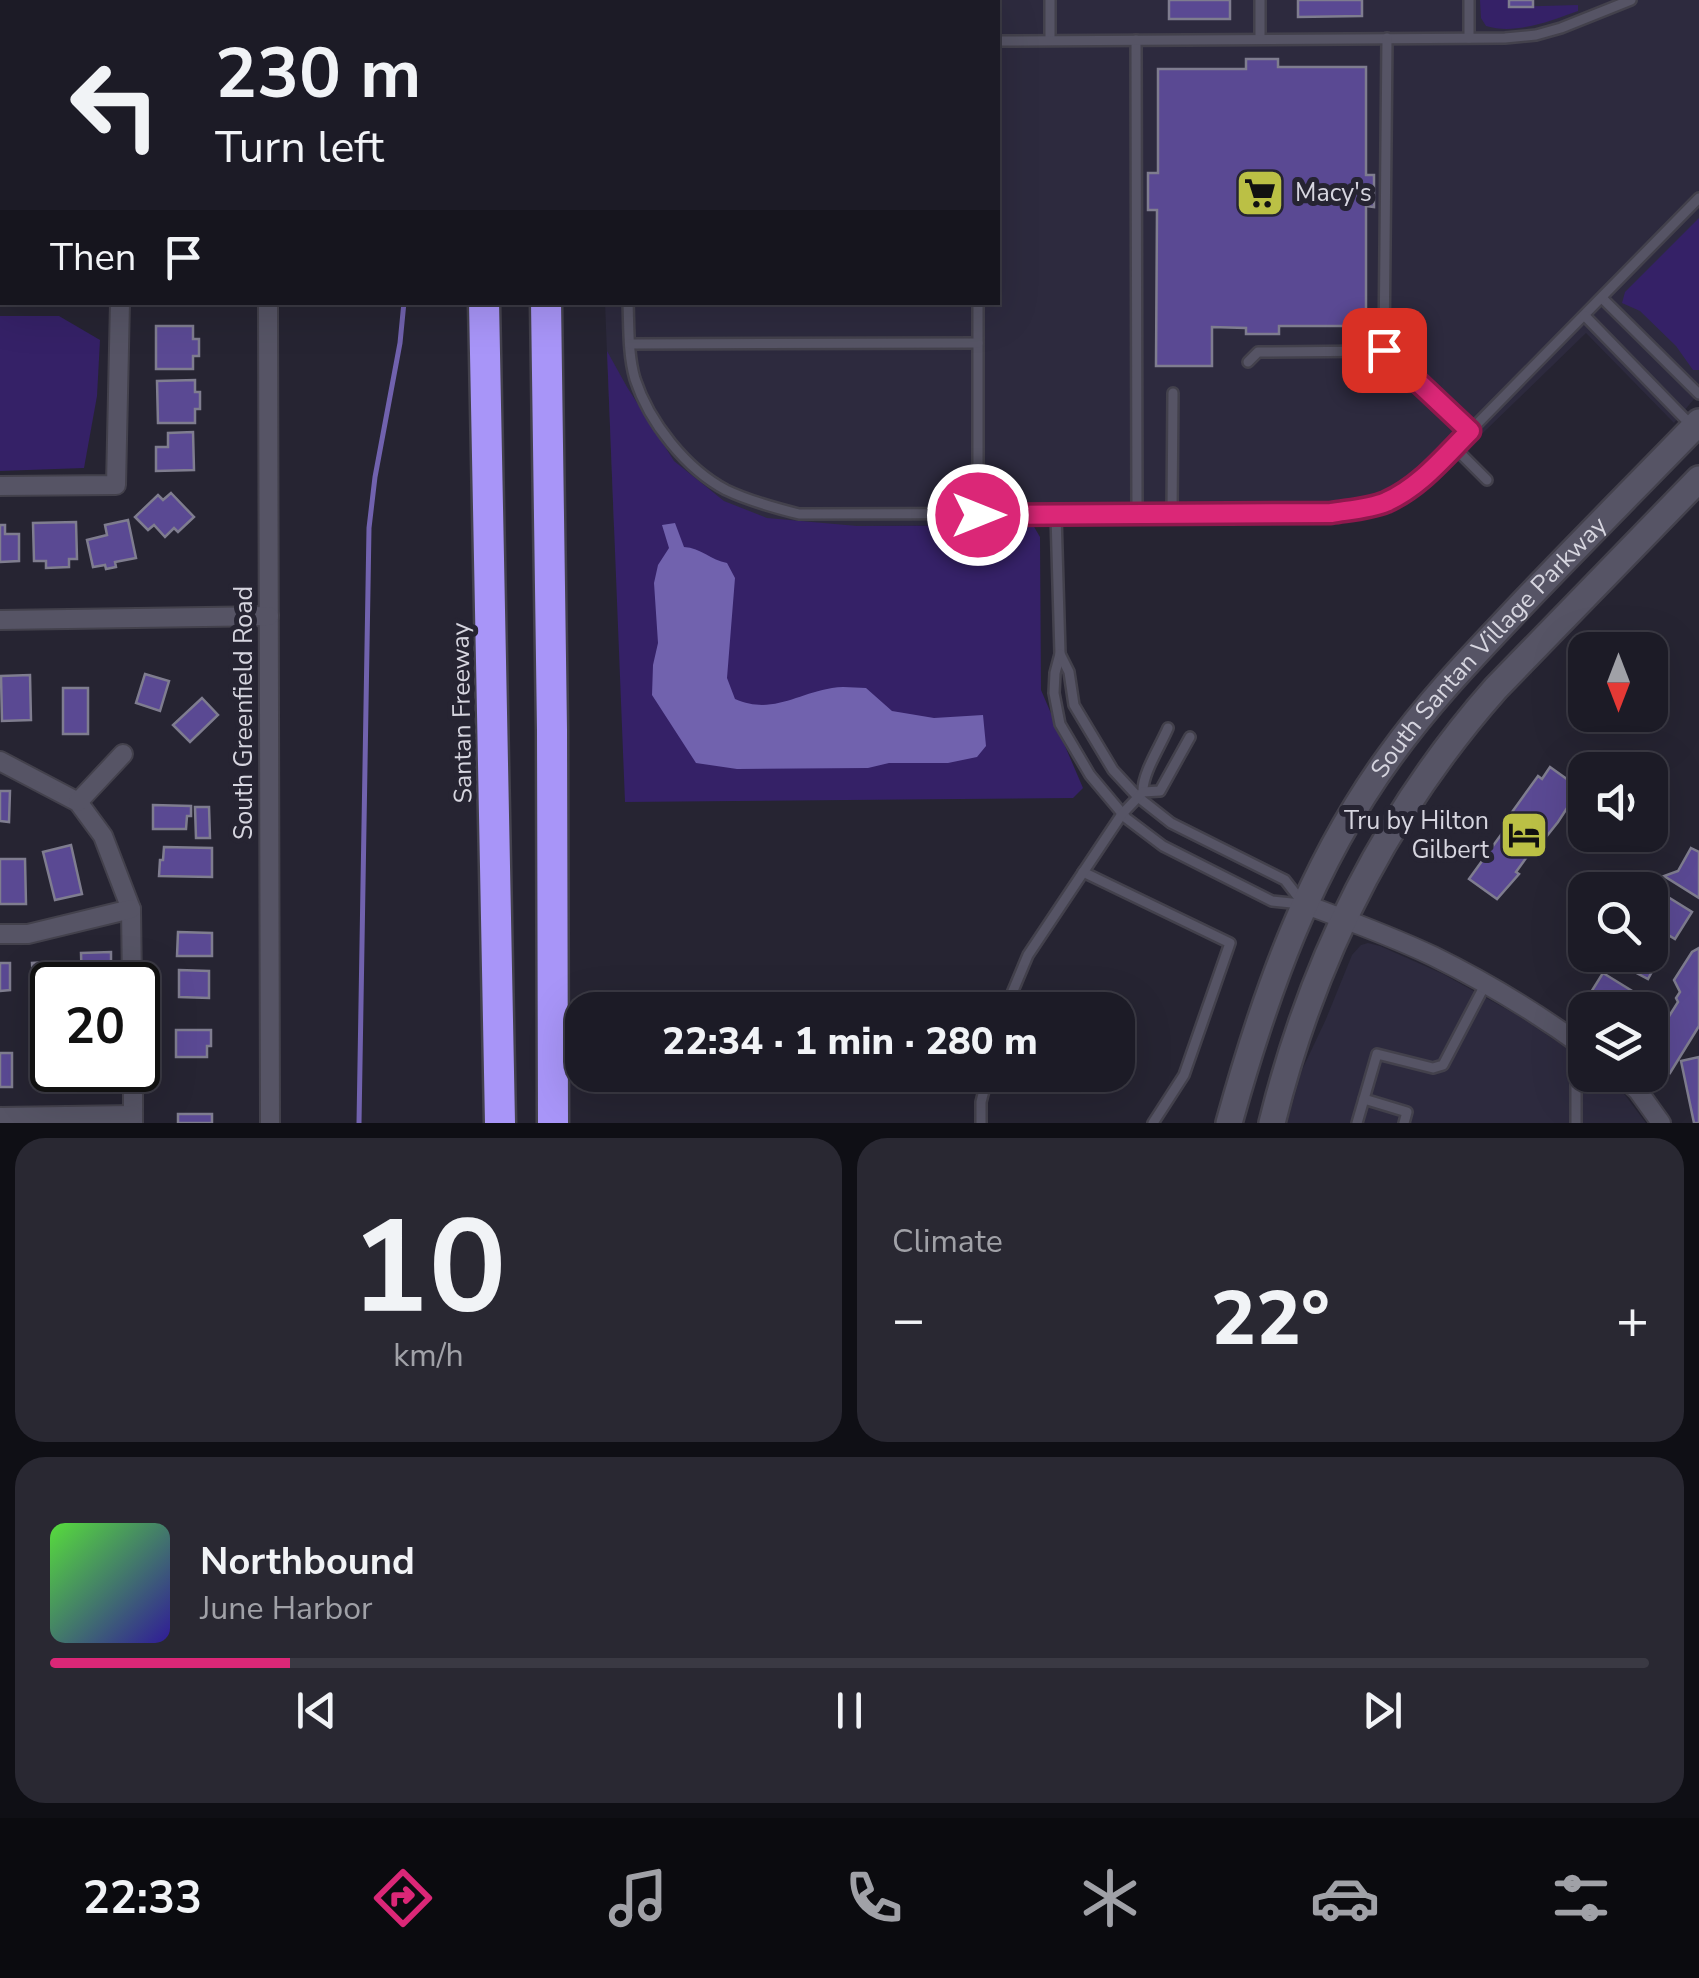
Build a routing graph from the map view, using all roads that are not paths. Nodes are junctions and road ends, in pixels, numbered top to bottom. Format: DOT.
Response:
graph roads {
  1 [pos="1050,0"];
  2 [pos="1260,0"];
  3 [pos="1468,0"];
  4 [pos="1631,0"];
  5 [pos="1387,38"];
  6 [pos="1469,38"];
  7 [pos="1260,39"];
  8 [pos="1000,40"];
  9 [pos="1050,40"];
  10 [pos="1136,40"];
  11 [pos="1699,198"];
  12 [pos="1602,298"];
  13 [pos="120,305"];
  14 [pos="268,305"];
  15 [pos="484,305"];
  16 [pos="546,305"];
  17 [pos="554,305"];
  18 [pos="628,305"];
  19 [pos="978,305"];
  20 [pos="1585,316"];
  21 [pos="978,343"];
  22 [pos="630,344"];
  23 [pos="1384,350"];
  24 [pos="1248,362"];
  25 [pos="1172,393"];
  26 [pos="1699,394"];
  27 [pos="1697,428"];
  28 [pos="1470,431"];
  29 [pos="1454,446"];
  30 [pos="549,454"];
  31 [pos="1699,479"];
  32 [pos="1487,480"];
  33 [pos="0,486"];
  34 [pos="1137,514"];
  35 [pos="1172,514"];
  36 [pos="978,515"];
  37 [pos="1056,515"];
  38 [pos="269,616"];
  39 [pos="0,620"];
  40 [pos="1060,654"];
  41 [pos="1168,728"];
  42 [pos="1190,737"];
  43 [pos="124,754"];
  44 [pos="0,761"];
  45 [pos="1154,761"];
  46 [pos="1172,771"];
  47 [pos="1140,794"];
  48 [pos="78,802"];
  49 [pos="1122,814"];
  50 [pos="1083,872"];
  51 [pos="1304,904"];
  52 [pos="132,909"];
  53 [pos="1343,919"];
  54 [pos="0,934"];
  55 [pos="132,962"];
  56 [pos="1486,983"];
  57 [pos="1012,992"];
  58 [pos="1568,1036"];
  59 [pos="133,1092"];
  60 [pos="984,1092"];
  61 [pos="1576,1092"];
  62 [pos="1639,1092"];
  63 [pos="1364,1099"];
  64 [pos="0,1117"];
  65 [pos="133,1119"];
  66 [pos="270,1123"];
  67 [pos="500,1123"];
  68 [pos="553,1123"];
  69 [pos="981,1123"];
  70 [pos="1153,1123"];
  71 [pos="1229,1123"];
  72 [pos="1272,1123"];
  73 [pos="1357,1123"];
  74 [pos="1404,1123"];
  75 [pos="1576,1123"];
  76 [pos="1661,1123"];
  1 -- 9 [label="lane"];
  2 -- 7 [label="lane"];
  3 -- 6 [label="lane"];
  4 -- 6 [label="lane"];
  5 -- 6 [label="lane"];
  5 -- 7 [label="lane"];
  5 -- 23 [label="lane"];
  7 -- 10 [label="lane"];
  8 -- 9 [label="lane"];
  9 -- 10 [label="lane"];
  10 -- 34 [label="lane"];
  11 -- 12 [label="lane"];
  12 -- 20 [label="lane"];
  12 -- 26 [label="lane"];
  13 -- 33 [label="street"];
  14 -- 38 [label="street, South Greenfield Road"];
  15 -- 67 [label="highway, Santan Freeway"];
  16 -- 30 [label="highway"];
  17 -- 30 [label="highway"];
  18 -- 22 [label="lane"];
  19 -- 21 [label="lane"];
  20 -- 27 [label="lane"];
  20 -- 28 [label="lane"];
  21 -- 22 [label="lane"];
  21 -- 36 [label="lane"];
  22 -- 36 [label="lane"];
  23 -- 24 [label="lane"];
  23 -- 28 [label="lane"];
  25 -- 35 [label="lane"];
  27 -- 51 [label="main road, South Santan Village Parkway"];
  28 -- 29 [label="lane"];
  29 -- 32 [label="lane"];
  29 -- 35 [label="lane"];
  30 -- 68 [label="highway"];
  31 -- 53 [label="main road, South Santan Village Parkway"];
  34 -- 35 [label="lane"];
  34 -- 37 [label="lane"];
  36 -- 37 [label="lane"];
  37 -- 40 [label="lane"];
  38 -- 39 [label="street"];
  38 -- 66 [label="street, South Greenfield Road"];
  40 -- 47 [label="lane"];
  40 -- 49 [label="lane"];
  41 -- 45 [label="lane"];
  42 -- 46 [label="lane"];
  43 -- 48 [label="street"];
  44 -- 48 [label="street"];
  45 -- 46 [label="lane"];
  45 -- 47 [label="lane"];
  46 -- 47 [label="lane"];
  47 -- 49 [label="lane"];
  47 -- 51 [label="lane"];
  48 -- 52 [label="street"];
  49 -- 50 [label="lane"];
  49 -- 51 [label="lane"];
  50 -- 57 [label="lane"];
  50 -- 70 [label="lane"];
  51 -- 53 [label="street"];
  51 -- 71 [label="main road, South Santan Village Parkway"];
  52 -- 54 [label="street"];
  52 -- 55 [label="street"];
  53 -- 56 [label="street"];
  53 -- 72 [label="main road, South Santan Village Parkway"];
  56 -- 58 [label="street"];
  56 -- 63 [label="lane"];
  59 -- 65 [label="street"];
  60 -- 69 [label="lane"];
  61 -- 75 [label="lane"];
  62 -- 76 [label="street"];
  63 -- 73 [label="lane"];
  63 -- 74 [label="lane"];
  64 -- 65 [label="street"];
}
